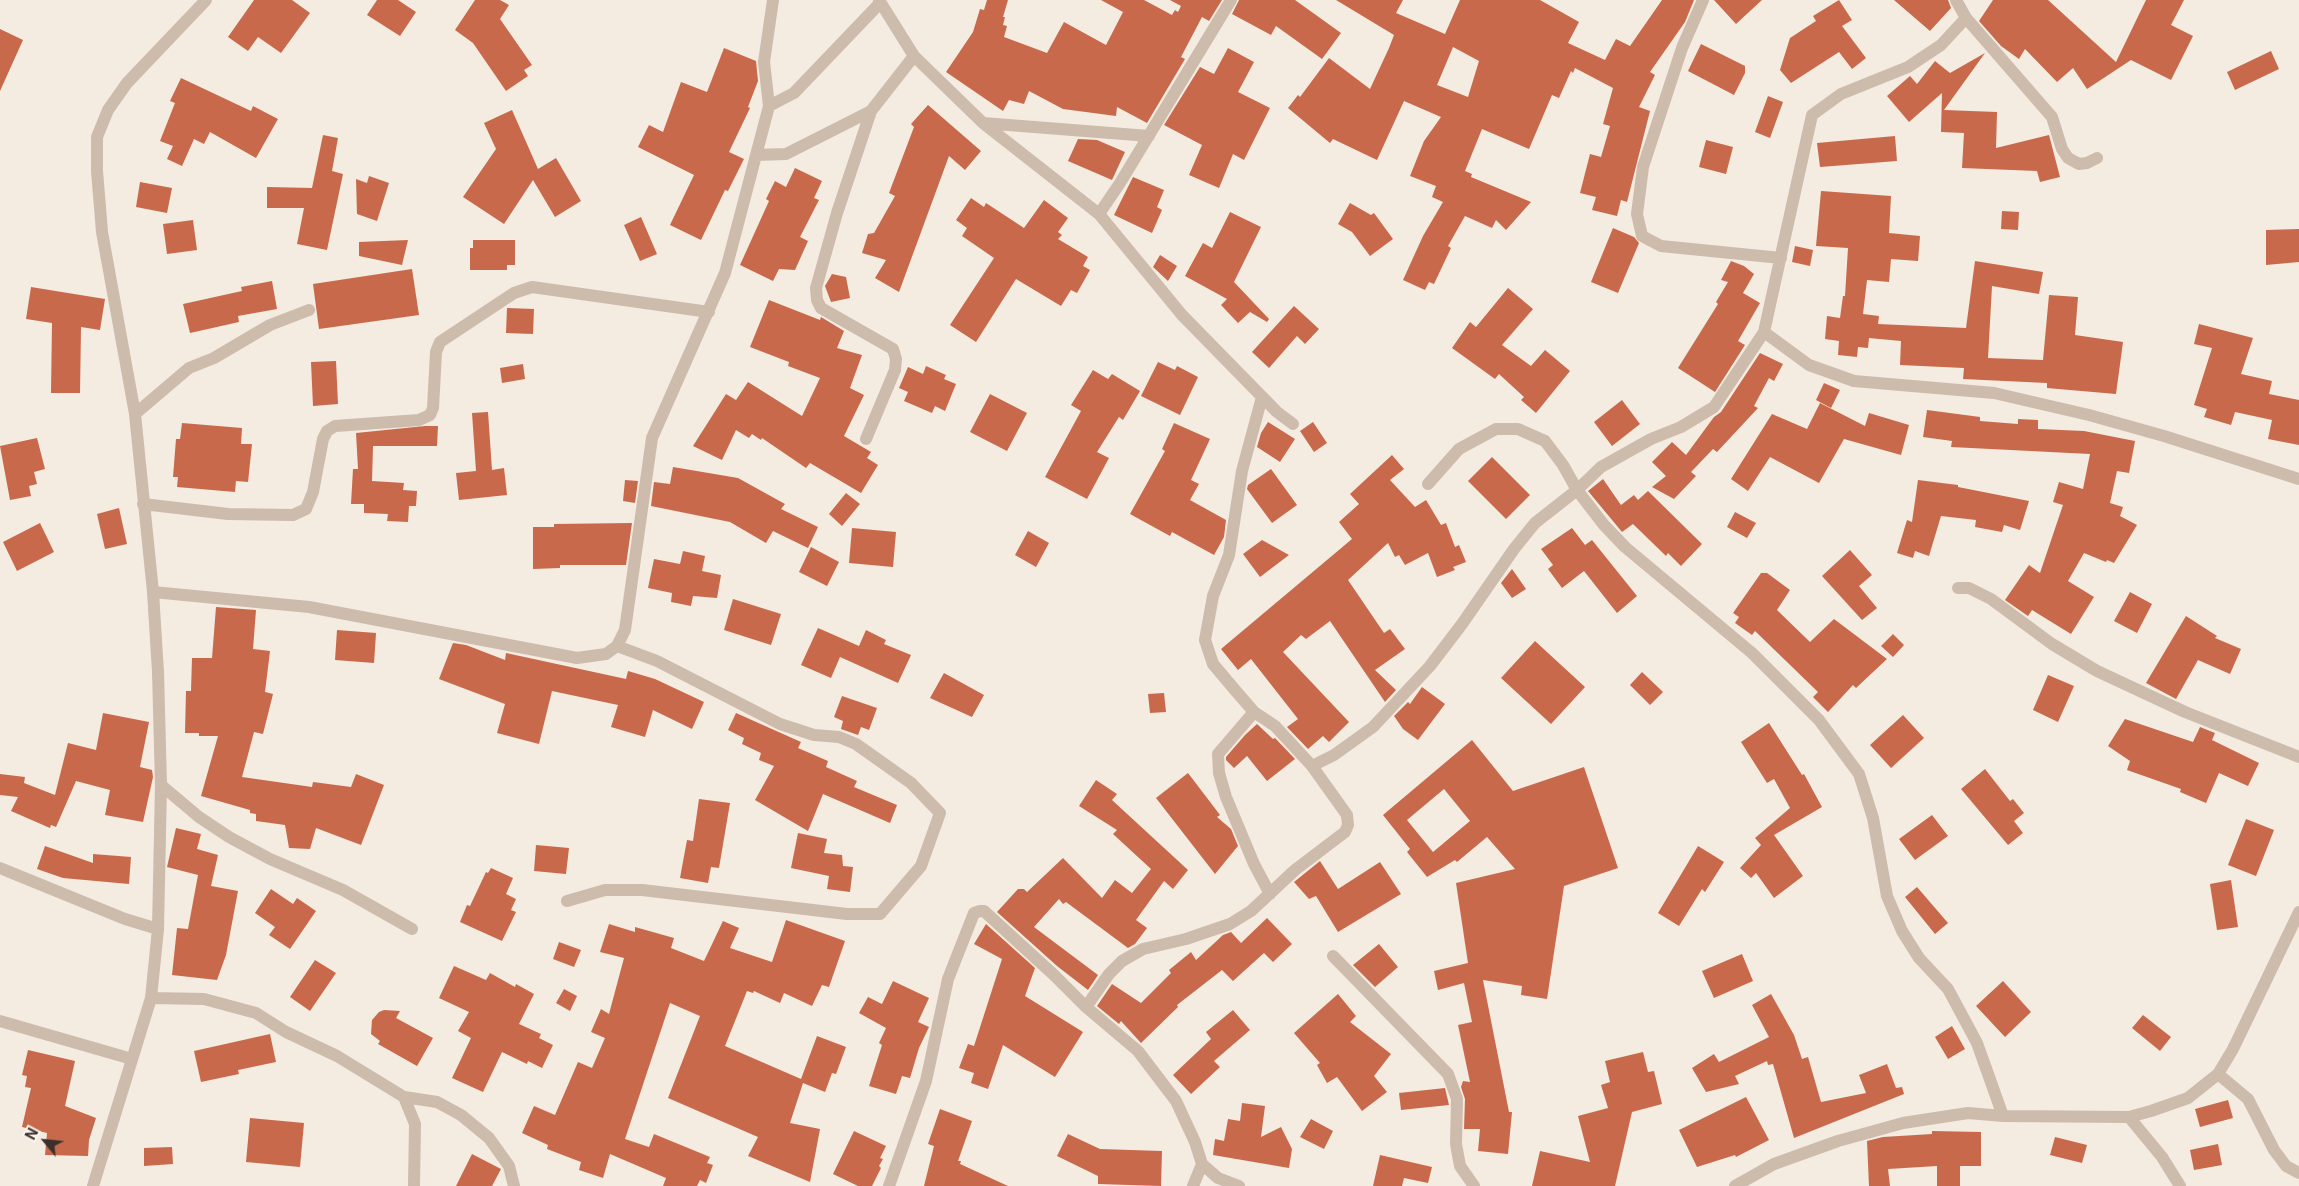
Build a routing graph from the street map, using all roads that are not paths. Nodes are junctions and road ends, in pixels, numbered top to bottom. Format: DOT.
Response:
graph roads {
  1 [pos="206,0"];
  2 [pos="773,0"];
  3 [pos="1231,0"];
  4 [pos="1703,0"];
  5 [pos="1956,0"];
  6 [pos="880,2"];
  7 [pos="1966,18"];
  8 [pos="914,56"];
  9 [pos="769,106"];
  10 [pos="871,111"];
  11 [pos="983,124"];
  12 [pos="1149,136"];
  13 [pos="756,155"];
  14 [pos="2097,158"];
  15 [pos="1099,214"];
  16 [pos="1781,258"];
  17 [pos="308,310"];
  18 [pos="709,312"];
  19 [pos="1764,332"];
  20 [pos="1262,397"];
  21 [pos="135,414"];
  22 [pos="1293,424"];
  23 [pos="866,439"];
  24 [pos="2299,479"];
  25 [pos="1428,484"];
  26 [pos="1577,490"];
  27 [pos="143,504"];
  28 [pos="1958,588"];
  29 [pos="153,592"];
  30 [pos="617,646"];
  31 [pos="1254,712"];
  32 [pos="2299,757"];
  33 [pos="1312,766"];
  34 [pos="161,786"];
  35 [pos="0,868"];
  36 [pos="1270,894"];
  37 [pos="567,902"];
  38 [pos="2299,912"];
  39 [pos="2296,925"];
  40 [pos="158,929"];
  41 [pos="412,929"];
  42 [pos="1334,956"];
  43 [pos="151,998"];
  44 [pos="1086,1007"];
  45 [pos="0,1021"];
  46 [pos="132,1059"];
  47 [pos="2218,1074"];
  48 [pos="404,1097"];
  49 [pos="2003,1116"];
  50 [pos="2129,1117"];
  51 [pos="1202,1164"];
  52 [pos="2299,1173"];
  53 [pos="93,1186"];
  54 [pos="414,1186"];
  55 [pos="514,1186"];
  56 [pos="890,1186"];
  57 [pos="1193,1186"];
  58 [pos="1238,1186"];
  59 [pos="1474,1186"];
  60 [pos="1735,1186"];
  61 [pos="2180,1186"];
  1 -- 21 [label="street"];
  2 -- 9 [label="street"];
  3 -- 12 [label="street"];
  4 -- 16 [label="street"];
  5 -- 7 [label="street"];
  6 -- 8 [label="street"];
  6 -- 9 [label="street"];
  7 -- 14 [label="street"];
  7 -- 16 [label="street"];
  8 -- 10 [label="street"];
  8 -- 11 [label="street"];
  9 -- 13 [label="street"];
  10 -- 13 [label="street"];
  10 -- 23 [label="street"];
  11 -- 12 [label="street"];
  11 -- 15 [label="street"];
  12 -- 15 [label="street"];
  13 -- 18 [label="street"];
  15 -- 20 [label="street"];
  16 -- 19 [label="street"];
  17 -- 21 [label="street"];
  18 -- 27 [label="street"];
  18 -- 30 [label="street"];
  19 -- 24 [label="street"];
  19 -- 26 [label="street"];
  20 -- 22 [label="street"];
  20 -- 31 [label="street"];
  21 -- 27 [label="street"];
  25 -- 26 [label="street"];
  26 -- 33 [label="street"];
  26 -- 49 [label="street"];
  27 -- 29 [label="street"];
  28 -- 32 [label="street"];
  29 -- 30 [label="street"];
  29 -- 34 [label="street"];
  30 -- 37 [label="street"];
  31 -- 33 [label="street"];
  31 -- 36 [label="street"];
  33 -- 36 [label="street"];
  34 -- 40 [label="street"];
  34 -- 41 [label="street"];
  35 -- 40 [label="street"];
  36 -- 44 [label="street"];
  38 -- 39 [label="street"];
  39 -- 47 [label="street"];
  40 -- 43 [label="street"];
  42 -- 59 [label="street"];
  43 -- 46 [label="street"];
  43 -- 48 [label="street"];
  44 -- 51 [label="street"];
  44 -- 56 [label="street"];
  45 -- 46 [label="street"];
  46 -- 53 [label="street"];
  47 -- 50 [label="street"];
  47 -- 52 [label="street"];
  48 -- 54 [label="street"];
  48 -- 55 [label="street"];
  49 -- 50 [label="street"];
  49 -- 60 [label="street"];
  50 -- 61 [label="street"];
  51 -- 57 [label="street"];
  51 -- 58 [label="street"];
}
